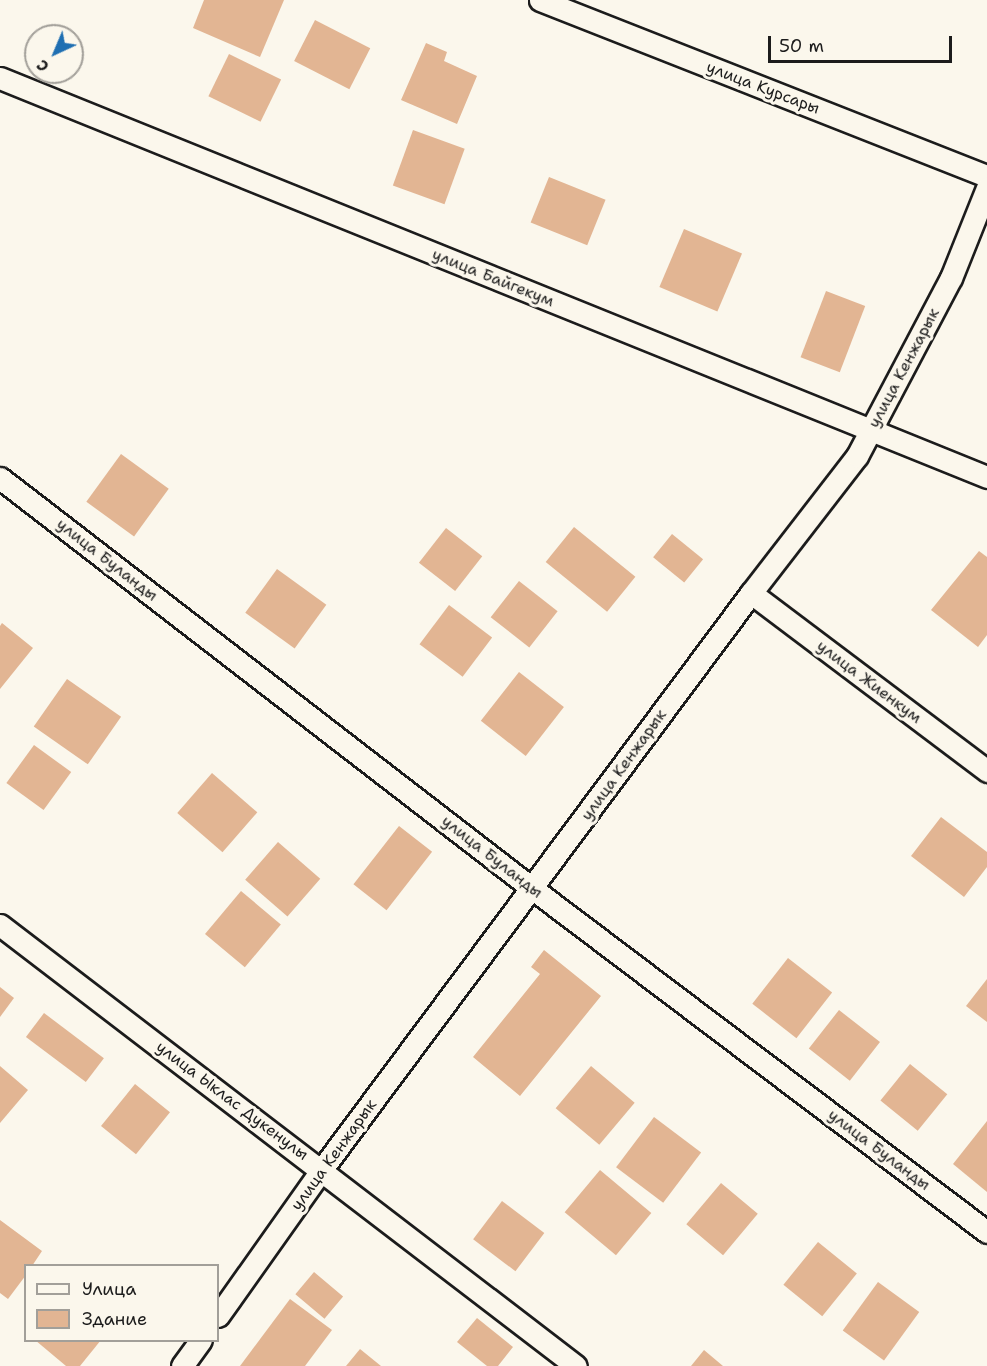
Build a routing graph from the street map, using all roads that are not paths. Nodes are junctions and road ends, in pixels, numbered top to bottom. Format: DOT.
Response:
graph roads {
  1 [pos="540,0"];
  2 [pos="0,78"];
  3 [pos="987,176"];
  4 [pos="987,188"];
  5 [pos="871,431"];
  6 [pos="987,477"];
  7 [pos="0,478"];
  8 [pos="751,593"];
  9 [pos="987,771"];
  10 [pos="533,889"];
  11 [pos="0,925"];
  12 [pos="322,1169"];
  13 [pos="987,1232"];
  14 [pos="219,1315"];
  15 [pos="200,1342"];
  16 [pos="183,1366"];
  17 [pos="576,1366"];
  1 -- 3 [label="street, улица Курсары"];
  2 -- 5 [label="street, улица Байгекум"];
  4 -- 5 [label="street, улица Кенжарык"];
  5 -- 6 [label="street, улица Байгекум"];
  5 -- 8 [label="street, улица Кенжарык"];
  7 -- 10 [label="street, улица Буланды"];
  8 -- 9 [label="street, улица Жиенкум"];
  8 -- 10 [label="street, улица Кенжарык"];
  10 -- 12 [label="street, улица Кенжарык"];
  10 -- 13 [label="street, улица Буланды"];
  11 -- 12 [label="street, улица Ыклас Дукенулы"];
  12 -- 14 [label="street, улица Кенжарык"];
  12 -- 17 [label="street, улица Ыклас Дукенулы"];
  15 -- 16 [label="street"];
}
